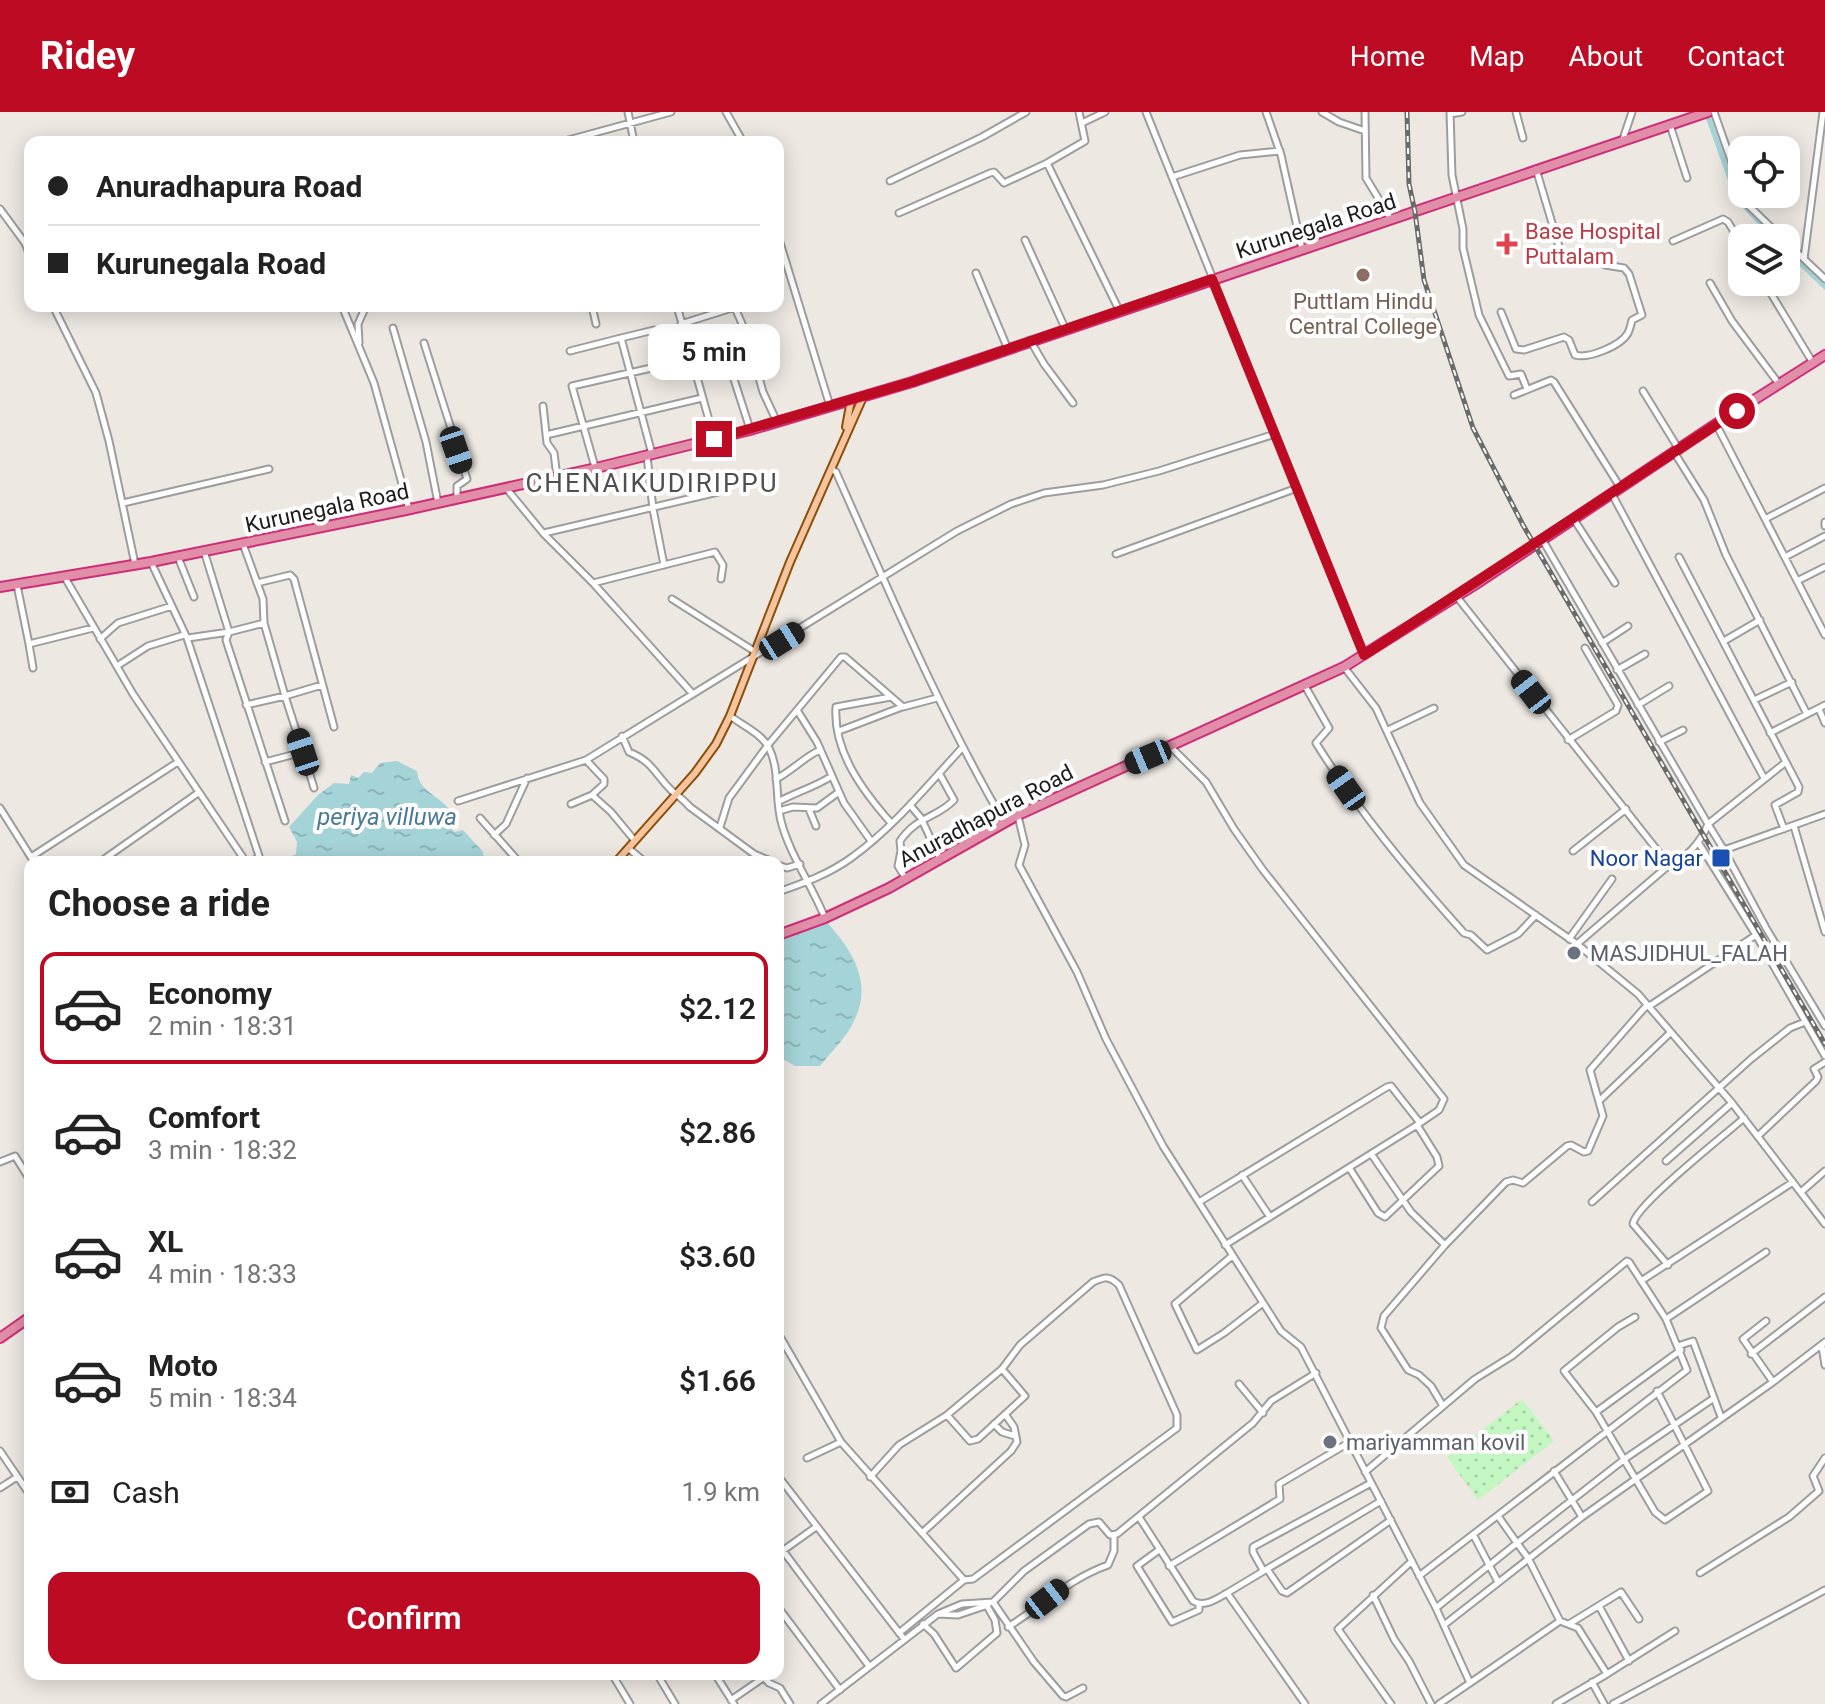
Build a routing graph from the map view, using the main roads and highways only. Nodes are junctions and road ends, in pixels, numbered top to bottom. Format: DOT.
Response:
graph roads {
  1 [pos="1711,112"];
  2 [pos="1821,360"];
  3 [pos="864,396"];
  4 [pos="851,400"];
  5 [pos="846,431"];
  6 [pos="0,587"];
  7 [pos="621,856"];
  8 [pos="784,933"];
  9 [pos="24,1321"];
  10 [pos="0,1338"];
  1 -- 3 [label="highway, Kurunegala Road"];
  2 -- 8 [label="highway, Anuradhapura Road"];
  3 -- 4 [label="highway, Kurunegala Road"];
  3 -- 5 [label="main road"];
  4 -- 5 [label="main road"];
  4 -- 6 [label="highway, Kurunegala Road"];
  5 -- 7 [label="main road"];
  9 -- 10 [label="highway"];
}
